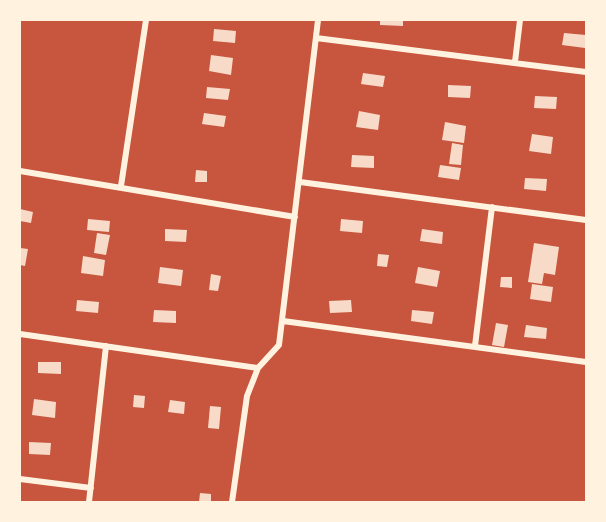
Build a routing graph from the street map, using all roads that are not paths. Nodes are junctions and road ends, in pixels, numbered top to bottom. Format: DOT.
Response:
graph roads {
  1 [pos="146,20"];
  2 [pos="318,20"];
  3 [pos="520,20"];
  4 [pos="316,38"];
  5 [pos="515,62"];
  6 [pos="586,72"];
  7 [pos="20,171"];
  8 [pos="300,182"];
  9 [pos="121,186"];
  10 [pos="492,207"];
  11 [pos="295,217"];
  12 [pos="586,220"];
  13 [pos="283,321"];
  14 [pos="20,334"];
  15 [pos="106,346"];
  16 [pos="475,346"];
  17 [pos="586,362"];
  18 [pos="258,368"];
  19 [pos="20,479"];
  20 [pos="91,488"];
  21 [pos="89,502"];
  22 [pos="232,502"];
  1 -- 9 [label="street"];
  2 -- 4 [label="street"];
  3 -- 5 [label="street"];
  4 -- 5 [label="street"];
  4 -- 8 [label="street"];
  5 -- 6 [label="street"];
  7 -- 9 [label="street"];
  8 -- 10 [label="street"];
  8 -- 11 [label="street"];
  9 -- 11 [label="street"];
  10 -- 12 [label="street"];
  10 -- 16 [label="street"];
  11 -- 13 [label="street"];
  13 -- 16 [label="street"];
  13 -- 18 [label="street"];
  14 -- 15 [label="street"];
  15 -- 18 [label="street"];
  15 -- 20 [label="street"];
  16 -- 17 [label="street"];
  18 -- 22 [label="street"];
  19 -- 20 [label="street"];
  20 -- 21 [label="street"];
}
